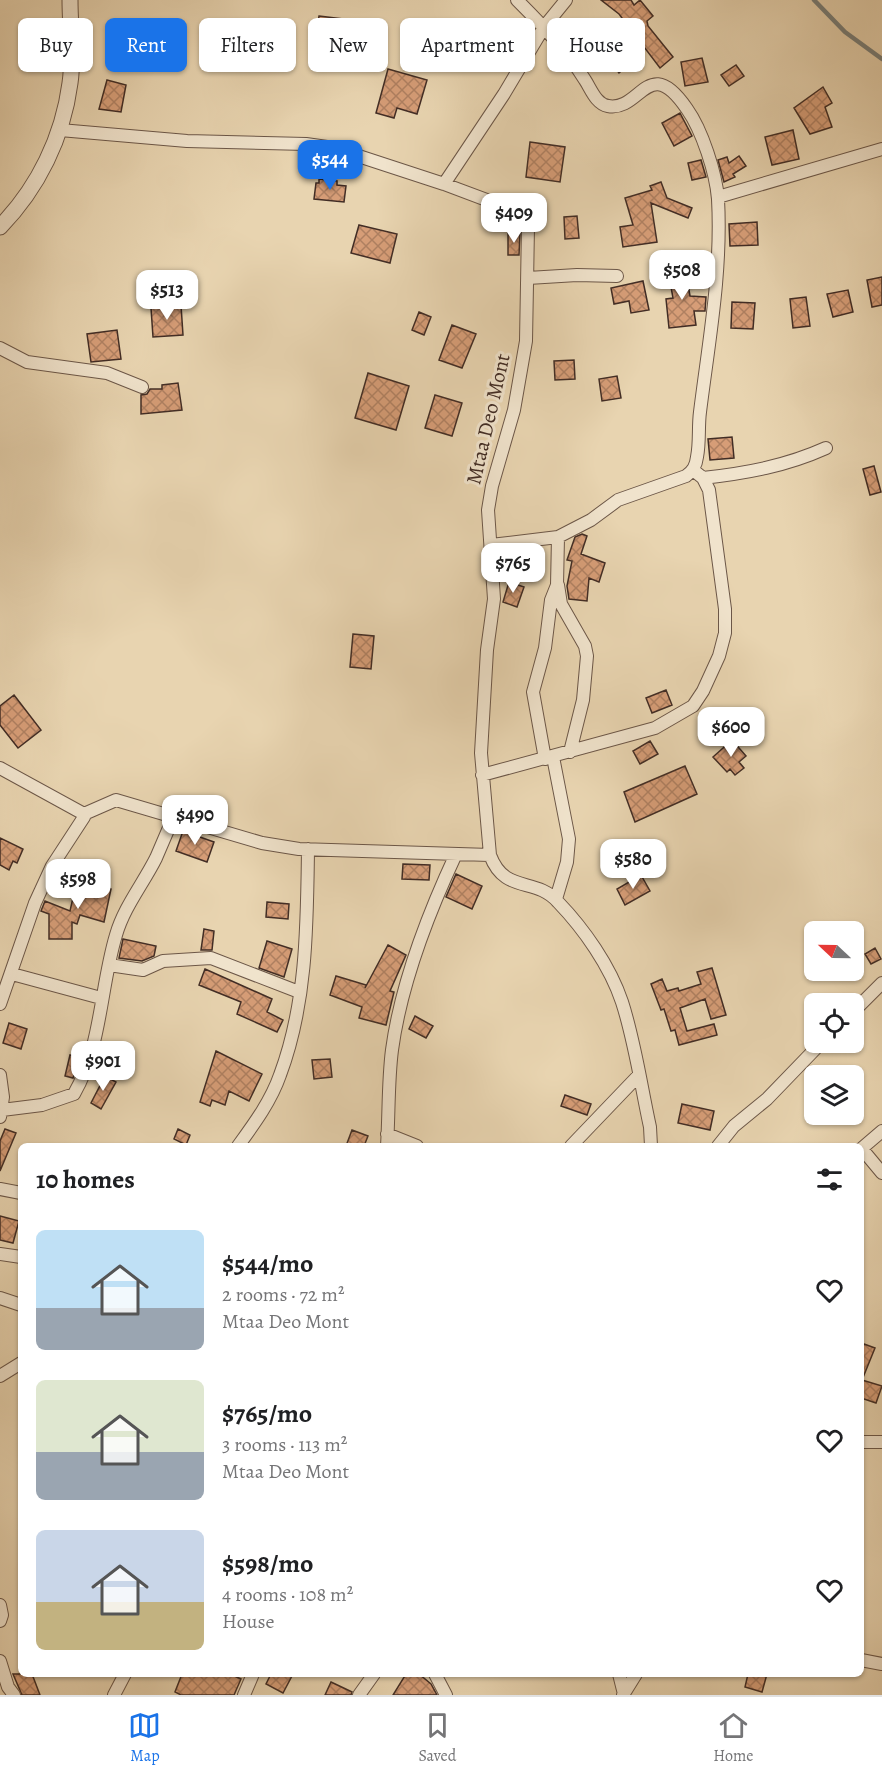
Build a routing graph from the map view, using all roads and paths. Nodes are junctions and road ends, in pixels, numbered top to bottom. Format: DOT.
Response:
graph roads {
  1 [pos="70,0"];
  2 [pos="517,0"];
  3 [pos="566,0"];
  4 [pos="543,27"];
  5 [pos="60,130"];
  6 [pos="882,149"];
  7 [pos="444,184"];
  8 [pos="718,196"];
  9 [pos="0,226"];
  10 [pos="616,276"];
  11 [pos="528,278"];
  12 [pos="0,348"];
  13 [pos="142,387"];
  14 [pos="826,448"];
  15 [pos="698,474"];
  16 [pos="558,537"];
  17 [pos="491,545"];
  18 [pos="557,585"];
  19 [pos="570,752"];
  20 [pos="549,758"];
  21 [pos="0,768"];
  22 [pos="482,775"];
  23 [pos="84,814"];
  24 [pos="174,816"];
  25 [pos="308,849"];
  26 [pos="456,854"];
  27 [pos="490,855"];
  28 [pos="556,899"];
  29 [pos="109,965"];
  30 [pos="12,974"];
  31 [pos="882,983"];
  32 [pos="299,992"];
  33 [pos="101,998"];
  34 [pos="864,1001"];
  35 [pos="0,1004"];
  36 [pos="811,1053"];
  37 [pos="0,1075"];
  38 [pos="638,1076"];
  39 [pos="1,1114"];
  40 [pos="882,1131"];
  41 [pos="387,1140"];
  42 [pos="240,1143"];
  43 [pos="402,1143"];
  44 [pos="574,1143"];
  45 [pos="651,1143"];
  46 [pos="720,1143"];
  47 [pos="864,1146"];
  48 [pos="864,1152"];
  49 [pos="882,1173"];
  50 [pos="0,1189"];
  51 [pos="18,1192"];
  52 [pos="0,1254"];
  53 [pos="18,1257"];
  54 [pos="0,1298"];
  55 [pos="18,1304"];
  56 [pos="18,1365"];
  57 [pos="0,1376"];
  58 [pos="864,1442"];
  59 [pos="882,1442"];
  60 [pos="0,1605"];
  61 [pos="0,1621"];
  62 [pos="0,1661"];
  63 [pos="864,1661"];
  64 [pos="882,1664"];
  65 [pos="123,1677"];
  66 [pos="251,1677"];
  67 [pos="372,1677"];
  68 [pos="437,1677"];
  69 [pos="620,1677"];
  70 [pos="634,1677"];
  71 [pos="623,1694"];
  72 [pos="14,1695"];
  73 [pos="114,1695"];
  74 [pos="244,1695"];
  75 [pos="359,1695"];
  76 [pos="446,1695"];
  1 -- 5 [label="street"];
  2 -- 4 [label="street"];
  3 -- 4 [label="street"];
  4 -- 7 [label="street"];
  4 -- 8 [label="street"];
  5 -- 7 [label="street, Mtaa Deo Mont"];
  5 -- 9 [label="street"];
  6 -- 8 [label="street"];
  7 -- 11 [label="street, Mtaa Deo Mont"];
  8 -- 15 [label="street"];
  10 -- 11 [label="street"];
  11 -- 17 [label="street, Mtaa Deo Mont"];
  12 -- 13 [label="street"];
  14 -- 15 [label="street"];
  15 -- 16 [label="street"];
  15 -- 19 [label="street"];
  16 -- 17 [label="street"];
  16 -- 18 [label="street"];
  17 -- 22 [label="street, Mtaa Deo Mont"];
  18 -- 19 [label="street"];
  18 -- 20 [label="street"];
  19 -- 20 [label="street"];
  20 -- 22 [label="street"];
  20 -- 28 [label="street"];
  21 -- 23 [label="street"];
  22 -- 27 [label="street, Mtaa Deo Mont"];
  23 -- 24 [label="street"];
  23 -- 30 [label="street"];
  24 -- 25 [label="street"];
  24 -- 29 [label="street"];
  25 -- 26 [label="street"];
  25 -- 32 [label="street"];
  26 -- 27 [label="street"];
  26 -- 41 [label="street"];
  27 -- 28 [label="street"];
  28 -- 38 [label="street"];
  29 -- 32 [label="street"];
  29 -- 33 [label="street"];
  30 -- 33 [label="street"];
  30 -- 35 [label="street"];
  31 -- 34 [label="street"];
  32 -- 42 [label="street"];
  33 -- 39 [label="street"];
  36 -- 46 [label="street"];
  37 -- 39 [label="street"];
  38 -- 44 [label="street"];
  38 -- 45 [label="street"];
  40 -- 47 [label="street"];
  41 -- 43 [label="street"];
  48 -- 49 [label="street"];
  50 -- 51 [label="street"];
  52 -- 53 [label="street"];
  54 -- 55 [label="street"];
  56 -- 57 [label="street"];
  58 -- 59 [label="street"];
  60 -- 61 [label="street"];
  62 -- 72 [label="street"];
  63 -- 64 [label="street"];
  65 -- 73 [label="street"];
  66 -- 74 [label="street"];
  67 -- 75 [label="street"];
  68 -- 76 [label="street"];
  69 -- 71 [label="street"];
  70 -- 71 [label="street"];
}
